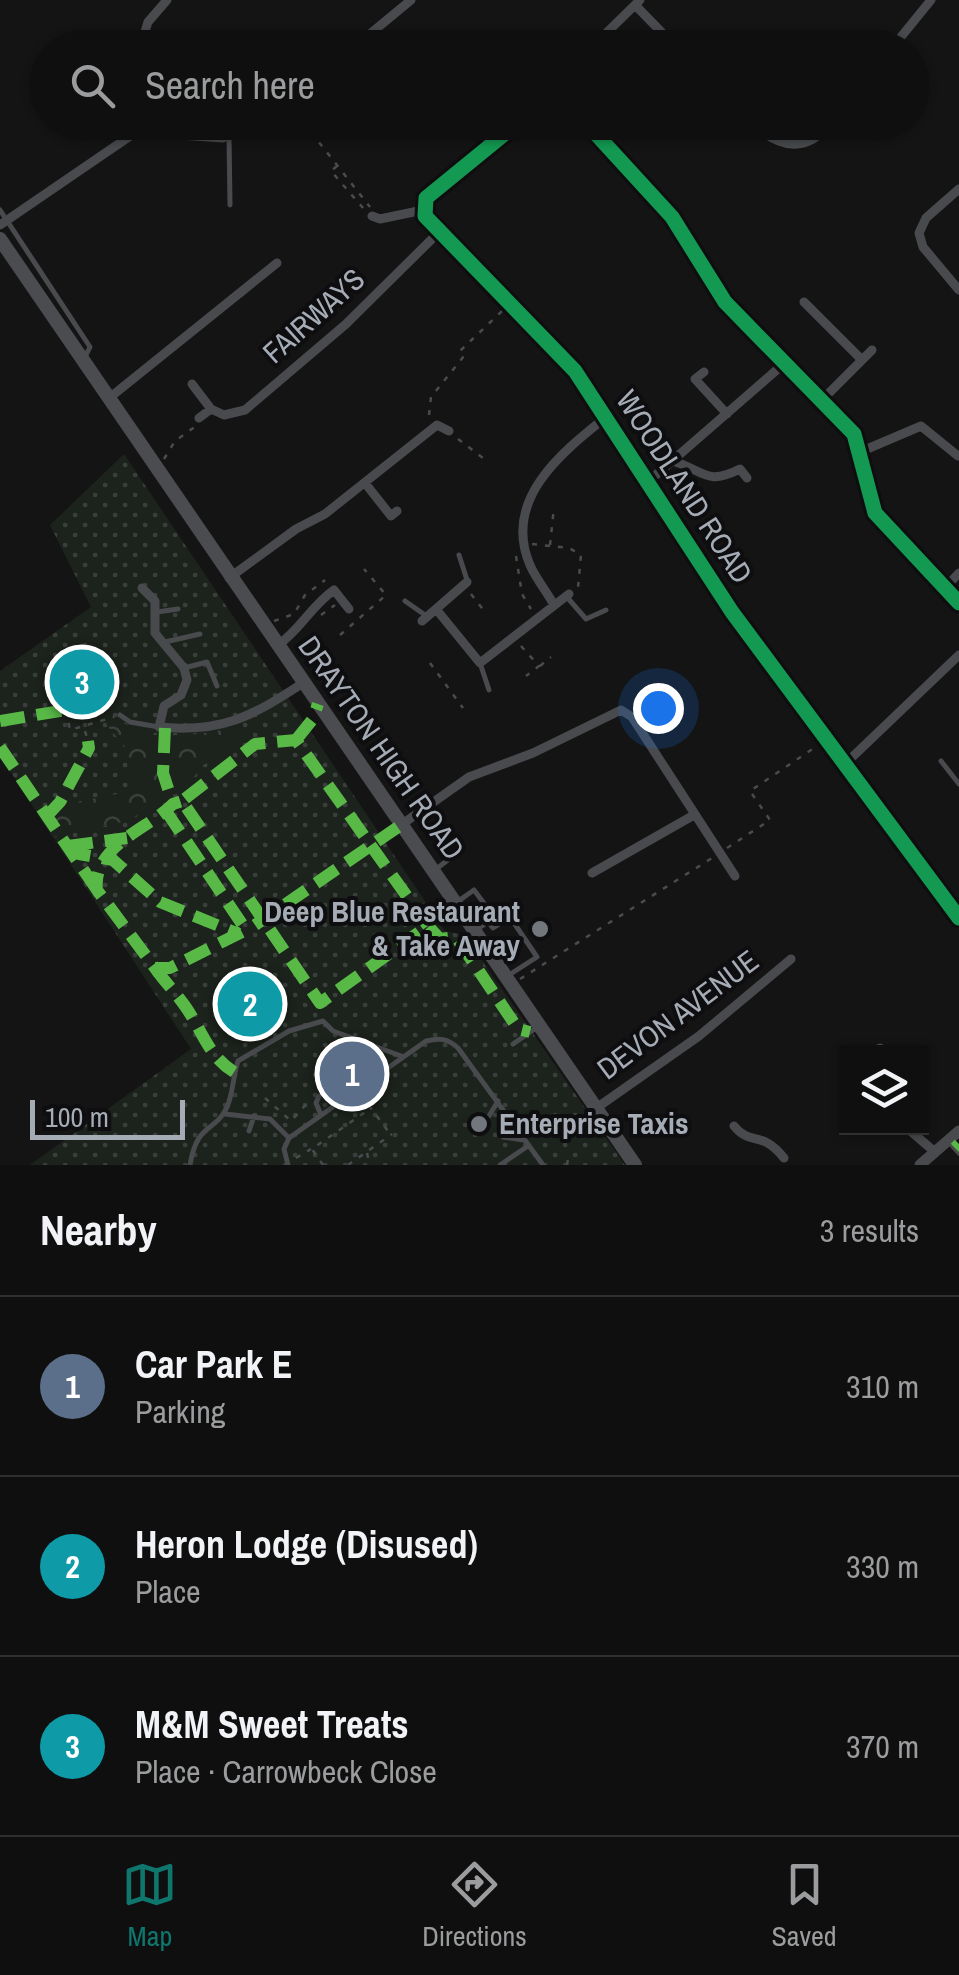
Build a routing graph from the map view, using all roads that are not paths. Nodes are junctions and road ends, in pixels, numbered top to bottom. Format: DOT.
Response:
graph roads {
  1 [pos="168,0"];
  2 [pos="411,0"];
  3 [pos="930,0"];
  4 [pos="638,2"];
  5 [pos="146,30"];
  6 [pos="374,30"];
  7 [pos="609,30"];
  8 [pos="662,30"];
  9 [pos="906,30"];
  10 [pos="119,140"];
  11 [pos="229,140"];
  12 [pos="497,140"];
  13 [pos="601,140"];
  14 [pos="774,140"];
  15 [pos="815,140"];
  16 [pos="959,190"];
  17 [pos="230,205"];
  18 [pos="0,210"];
  19 [pos="423,210"];
  20 [pos="372,216"];
  21 [pos="4,222"];
  22 [pos="439,232"];
  23 [pos="0,239"];
  24 [pos="277,263"];
  25 [pos="959,290"];
  26 [pos="804,302"];
  27 [pos="872,350"];
  28 [pos="861,360"];
  29 [pos="83,361"];
  30 [pos="787,361"];
  31 [pos="192,384"];
  32 [pos="686,388"];
  33 [pos="108,399"];
  34 [pos="823,399"];
  35 [pos="212,409"];
  36 [pos="727,414"];
  37 [pos="429,415"];
  38 [pos="606,417"];
  39 [pos="199,418"];
  40 [pos="438,424"];
  41 [pos="449,432"];
  42 [pos="860,452"];
  43 [pos="958,456"];
  44 [pos="672,461"];
  45 [pos="746,478"];
  46 [pos="649,481"];
  47 [pos="365,482"];
  48 [pos="391,516"];
  49 [pos="459,555"];
  50 [pos="959,573"];
  51 [pos="229,578"];
  52 [pos="326,580"];
  53 [pos="466,583"];
  54 [pos="142,588"];
  55 [pos="945,588"];
  56 [pos="334,590"];
  57 [pos="568,595"];
  58 [pos="405,601"];
  59 [pos="959,603"];
  60 [pos="554,606"];
  61 [pos="349,608"];
  62 [pos="178,609"];
  63 [pos="606,610"];
  64 [pos="158,612"];
  65 [pos="429,616"];
  66 [pos="200,634"];
  67 [pos="162,642"];
  68 [pos="277,646"];
  69 [pos="959,655"];
  70 [pos="480,663"];
  71 [pos="184,668"];
  72 [pos="303,683"];
  73 [pos="217,686"];
  74 [pos="489,690"];
  75 [pos="120,715"];
  76 [pos="159,727"];
  77 [pos="942,761"];
  78 [pos="844,764"];
  79 [pos="959,784"];
  80 [pos="694,815"];
  81 [pos="401,825"];
  82 [pos="454,855"];
  83 [pos="432,872"];
  84 [pos="592,873"];
  85 [pos="735,876"];
  86 [pos="454,904"];
  87 [pos="486,906"];
  88 [pos="959,918"];
  89 [pos="473,932"];
  90 [pos="791,960"];
  91 [pos="507,982"];
  92 [pos="538,1027"];
  93 [pos="513,1044"];
  94 [pos="404,1056"];
  95 [pos="319,1096"];
  96 [pos="498,1101"];
  97 [pos="595,1109"];
  98 [pos="224,1114"];
  99 [pos="322,1114"];
  100 [pos="537,1115"];
  101 [pos="254,1116"];
  102 [pos="489,1116"];
  103 [pos="734,1126"];
  104 [pos="517,1130"];
  105 [pos="959,1130"];
  106 [pos="249,1131"];
  107 [pos="915,1135"];
  108 [pos="503,1137"];
  109 [pos="289,1138"];
  110 [pos="948,1140"];
  111 [pos="526,1143"];
  112 [pos="936,1152"];
  113 [pos="959,1153"];
  114 [pos="630,1163"];
  115 [pos="784,1163"];
  116 [pos="288,1164"];
  117 [pos="541,1164"];
  118 [pos="190,1165"];
  119 [pos="500,1165"];
  120 [pos="920,1165"];
  1 -- 5 [label="street"];
  2 -- 6 [label="street"];
  3 -- 9 [label="street"];
  4 -- 7 [label="street"];
  4 -- 8 [label="street"];
  10 -- 21 [label="street"];
  11 -- 17 [label="lane"];
  12 -- 19 [label="street"];
  13 -- 30 [label="street"];
  14 -- 15 [label="street"];
  16 -- 25 [label="street"];
  18 -- 21 [label="lane, DRAYTON HIGH ROAD"];
  19 -- 20 [label="street"];
  19 -- 22 [label="street, WOODLAND ROAD"];
  21 -- 29 [label="lane, DRAYTON HIGH ROAD"];
  22 -- 35 [label="street, FAIRWAYS"];
  22 -- 38 [label="street, WOODLAND ROAD"];
  23 -- 29 [label="main road, DRAYTON HIGH ROAD"];
  24 -- 33 [label="street"];
  26 -- 28 [label="street"];
  27 -- 28 [label="street"];
  28 -- 34 [label="street"];
  29 -- 33 [label="main road, DRAYTON HIGH ROAD"];
  30 -- 34 [label="street"];
  30 -- 36 [label="street"];
  31 -- 35 [label="street"];
  32 -- 36 [label="street"];
  33 -- 51 [label="main road, DRAYTON HIGH ROAD"];
  34 -- 42 [label="street"];
  35 -- 39 [label="street, FAIRWAYS"];
  36 -- 44 [label="street"];
  37 -- 40 [label="street"];
  38 -- 46 [label="street, WOODLAND ROAD"];
  38 -- 60 [label="street"];
  40 -- 41 [label="street"];
  40 -- 47 [label="street"];
  42 -- 43 [label="street"];
  42 -- 55 [label="street"];
  44 -- 45 [label="street"];
  44 -- 46 [label="street"];
  46 -- 78 [label="street, WOODLAND ROAD"];
  47 -- 48 [label="street"];
  47 -- 51 [label="street"];
  49 -- 53 [label="lane"];
  50 -- 55 [label="street"];
  51 -- 68 [label="main road, DRAYTON HIGH ROAD"];
  52 -- 56 [label="street"];
  53 -- 65 [label="street"];
  54 -- 64 [label="street"];
  55 -- 59 [label="street"];
  56 -- 61 [label="street"];
  56 -- 68 [label="street"];
  57 -- 60 [label="street"];
  57 -- 63 [label="lane"];
  58 -- 65 [label="lane"];
  60 -- 70 [label="street"];
  62 -- 64 [label="lane"];
  64 -- 67 [label="street"];
  65 -- 70 [label="street"];
  66 -- 67 [label="lane"];
  67 -- 71 [label="street"];
  68 -- 72 [label="main road, DRAYTON HIGH ROAD"];
  69 -- 78 [label="street"];
  70 -- 74 [label="lane"];
  71 -- 73 [label="lane"];
  71 -- 76 [label="street"];
  72 -- 76 [label="street"];
  72 -- 81 [label="main road, DRAYTON HIGH ROAD"];
  75 -- 76 [label="lane"];
  77 -- 79 [label="lane"];
  78 -- 88 [label="street, WOODLAND ROAD"];
  80 -- 81 [label="street"];
  80 -- 84 [label="street"];
  80 -- 85 [label="street"];
  81 -- 83 [label="main road, DRAYTON HIGH ROAD"];
  82 -- 83 [label="lane"];
  83 -- 86 [label="main road, DRAYTON HIGH ROAD"];
  86 -- 87 [label="lane"];
  86 -- 89 [label="main road, DRAYTON HIGH ROAD"];
  89 -- 91 [label="main road, DRAYTON HIGH ROAD"];
  89 -- 91 [label="lane"];
  90 -- 97 [label="street, DEVON AVENUE"];
  91 -- 92 [label="main road, DRAYTON HIGH ROAD"];
  92 -- 93 [label="lane"];
  92 -- 97 [label="main road, DRAYTON HIGH ROAD"];
  94 -- 96 [label="lane"];
  94 -- 98 [label="lane"];
  94 -- 99 [label="lane"];
  95 -- 99 [label="lane"];
  96 -- 102 [label="lane"];
  96 -- 104 [label="lane"];
  97 -- 114 [label="main road, DRAYTON HIGH ROAD"];
  98 -- 101 [label="lane"];
  98 -- 118 [label="lane"];
  99 -- 109 [label="lane"];
  100 -- 104 [label="lane"];
  101 -- 106 [label="lane"];
  101 -- 109 [label="lane"];
  103 -- 115 [label="street"];
  104 -- 111 [label="lane"];
  105 -- 110 [label="street"];
  107 -- 112 [label="street"];
  108 -- 111 [label="lane"];
  109 -- 116 [label="lane"];
  110 -- 112 [label="street"];
  110 -- 113 [label="lane"];
  111 -- 117 [label="lane"];
  111 -- 119 [label="lane"];
  112 -- 120 [label="street"];
}
